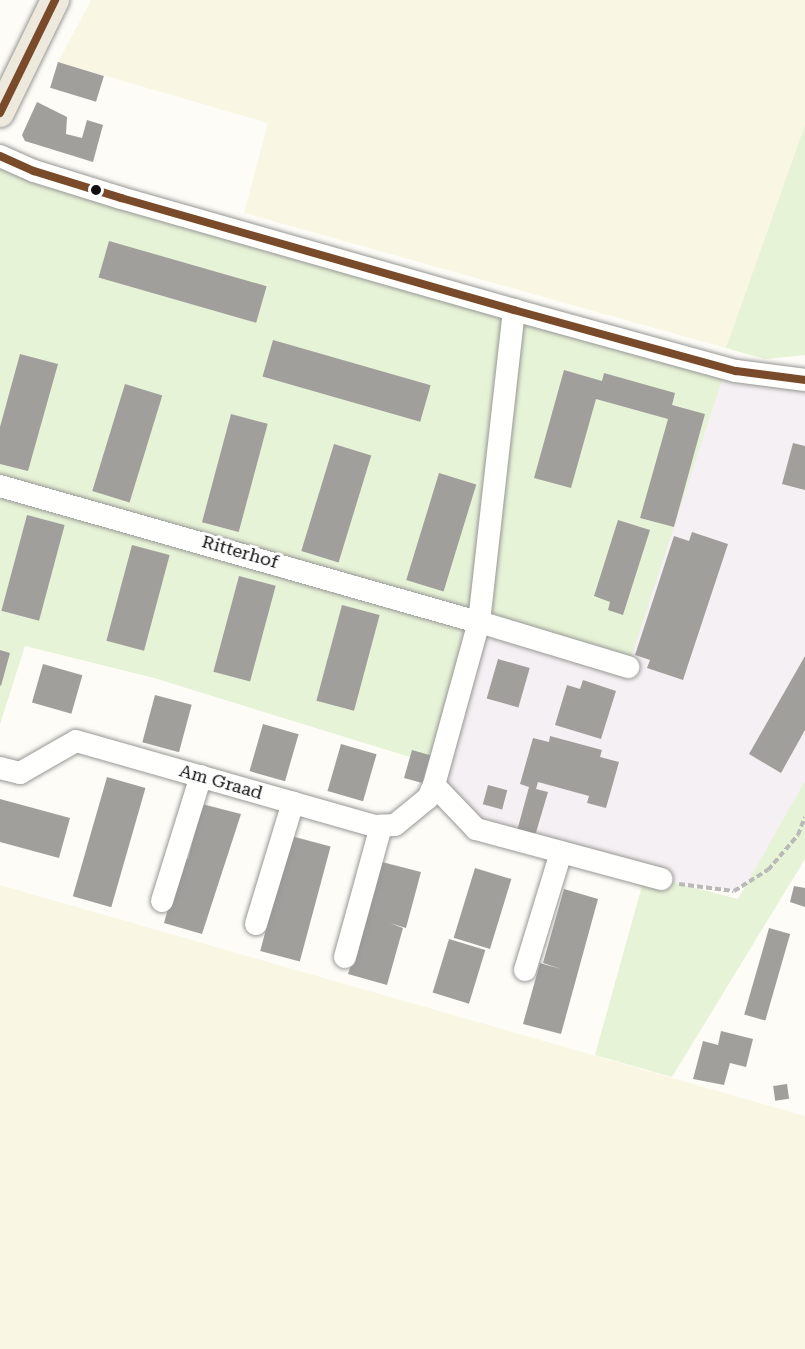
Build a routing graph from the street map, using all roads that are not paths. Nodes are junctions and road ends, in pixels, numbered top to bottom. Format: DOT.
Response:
graph roads {
  1 [pos="55,0"];
  2 [pos="0,113"];
  3 [pos="0,156"];
  4 [pos="514,310"];
  5 [pos="805,380"];
  6 [pos="0,486"];
  7 [pos="479,622"];
  8 [pos="628,667"];
  9 [pos="0,768"];
  10 [pos="201,776"];
  11 [pos="434,785"];
  12 [pos="293,802"];
  13 [pos="381,826"];
  14 [pos="561,852"];
  15 [pos="661,879"];
  16 [pos="162,901"];
  17 [pos="256,924"];
  18 [pos="345,957"];
  19 [pos="525,970"];
  1 -- 2 [label="main road"];
  3 -- 4 [label="street"];
  4 -- 5 [label="street"];
  4 -- 7 [label="street"];
  6 -- 7 [label="street, Ritterhof"];
  7 -- 8 [label="street, Ritterhof"];
  7 -- 11 [label="street"];
  9 -- 10 [label="street, Am Graad"];
  10 -- 12 [label="street, Am Graad"];
  10 -- 16 [label="street"];
  11 -- 13 [label="street"];
  11 -- 14 [label="street"];
  12 -- 13 [label="street, Am Graad"];
  12 -- 17 [label="street"];
  13 -- 18 [label="street"];
  14 -- 15 [label="street"];
  14 -- 19 [label="street"];
}
